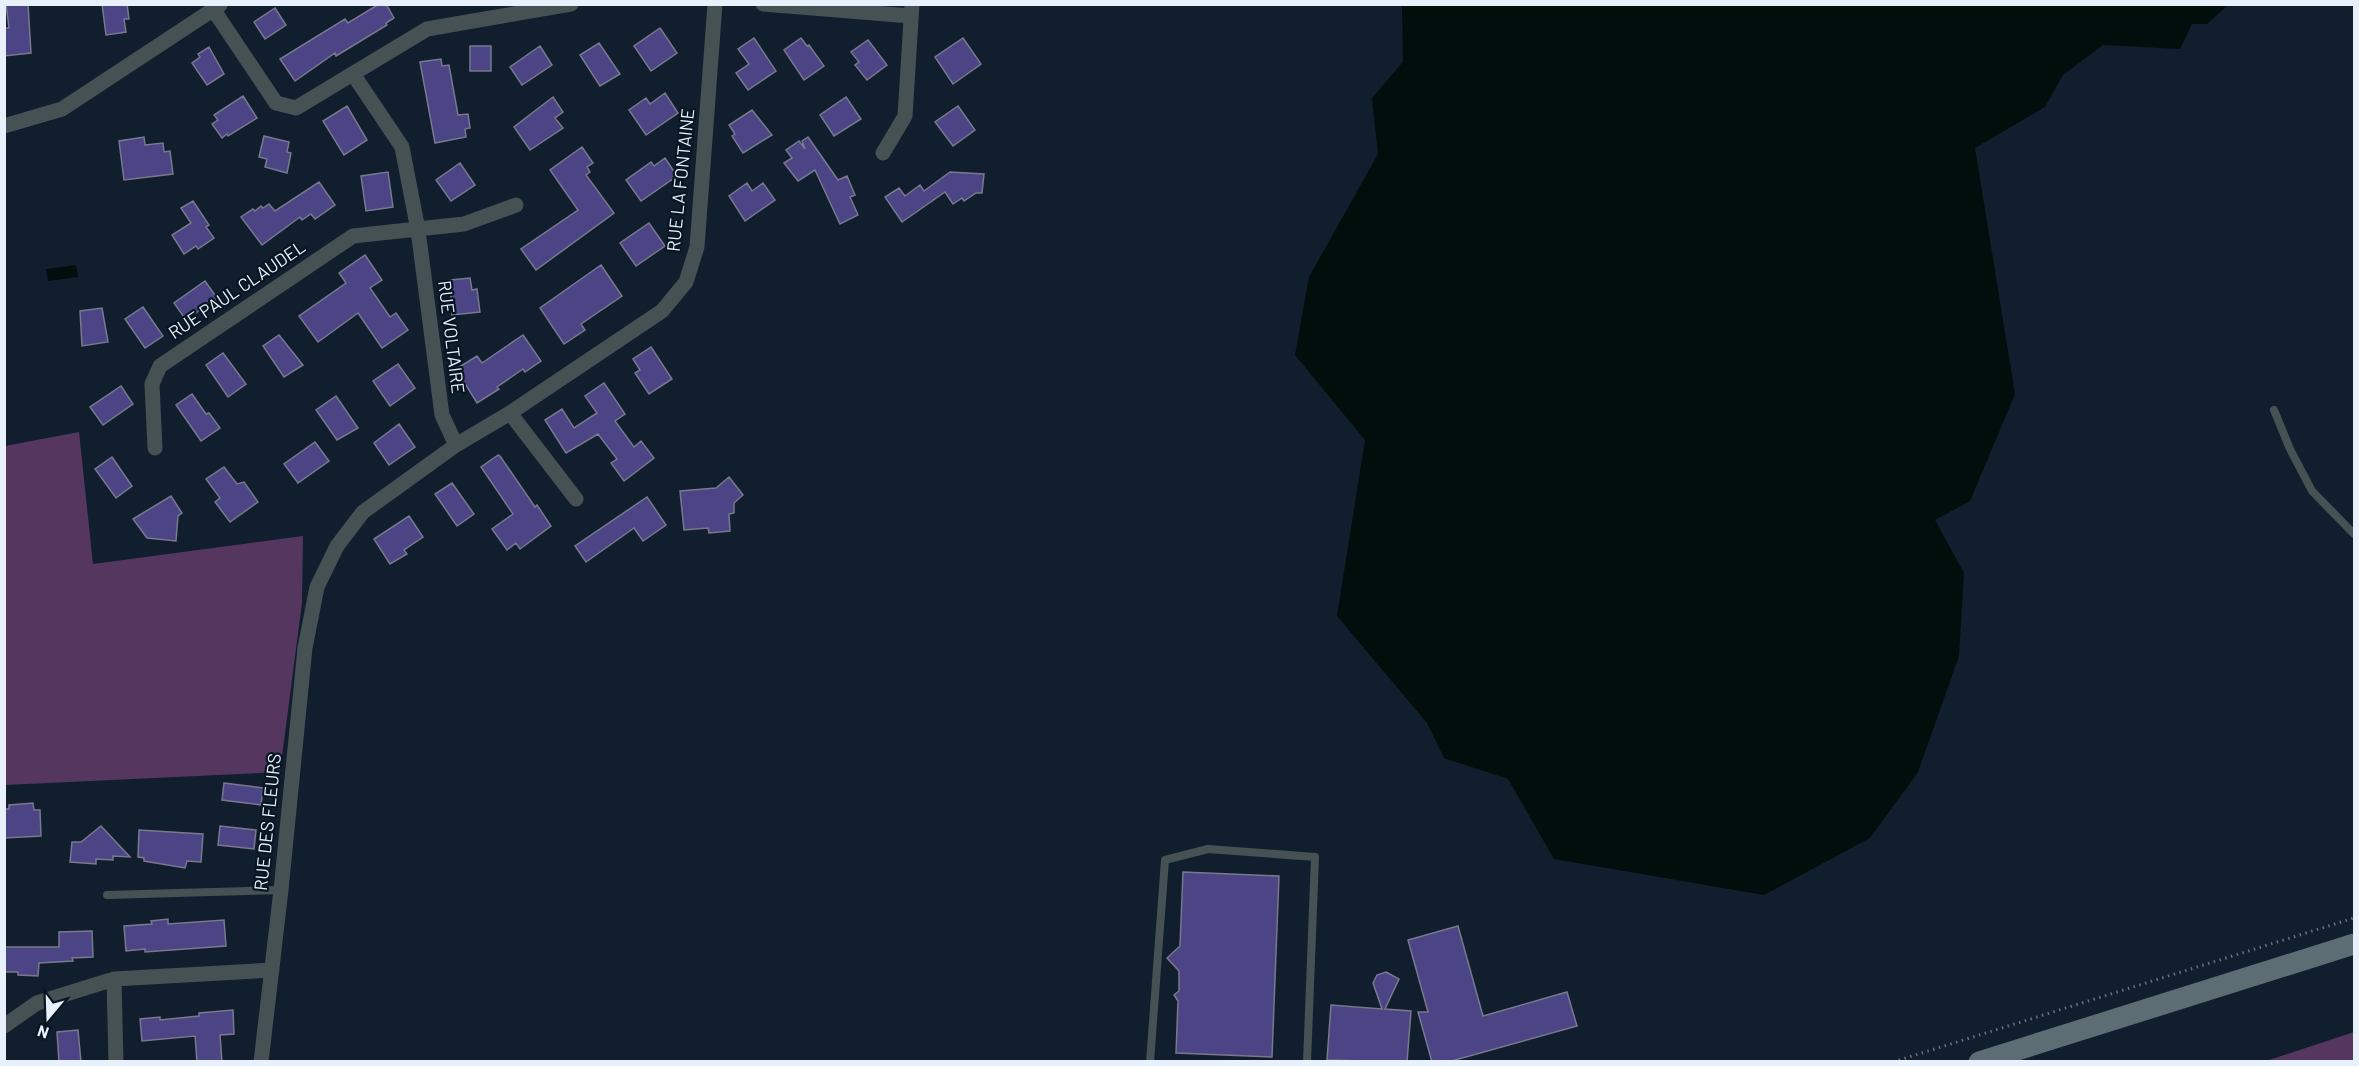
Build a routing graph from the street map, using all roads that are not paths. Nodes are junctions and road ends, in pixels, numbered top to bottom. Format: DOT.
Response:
graph roads {
  1 [pos="572,4"];
  2 [pos="715,4"];
  3 [pos="763,4"];
  4 [pos="216,7"];
  5 [pos="912,10"];
  6 [pos="353,74"];
  7 [pos="4,126"];
  8 [pos="882,153"];
  9 [pos="516,205"];
  10 [pos="418,230"];
  11 [pos="2274,410"];
  12 [pos="510,413"];
  13 [pos="456,446"];
  14 [pos="155,448"];
  15 [pos="576,499"];
  16 [pos="2355,534"];
  17 [pos="317,587"];
  18 [pos="281,890"];
  19 [pos="106,895"];
  20 [pos="2355,944"];
  21 [pos="272,969"];
  22 [pos="114,979"];
  23 [pos="4,1026"];
  24 [pos="116,1062"];
  25 [pos="261,1062"];
  26 [pos="1150,1062"];
  27 [pos="1307,1062"];
  28 [pos="1979,1062"];
  1 -- 6 [label="street"];
  2 -- 12 [label="street, RUE LA FONTAINE"];
  3 -- 5 [label="street"];
  4 -- 6 [label="street"];
  4 -- 7 [label="street"];
  5 -- 8 [label="street"];
  6 -- 10 [label="street, RUE VOLTAIRE"];
  9 -- 10 [label="street"];
  10 -- 13 [label="street, RUE VOLTAIRE"];
  10 -- 14 [label="street, RUE PAUL CLAUDEL"];
  11 -- 16 [label="lane"];
  12 -- 13 [label="street, RUE LA FONTAINE"];
  12 -- 15 [label="street"];
  13 -- 17 [label="street, RUE LA FONTAINE"];
  17 -- 18 [label="street, RUE DES FLEURS"];
  18 -- 19 [label="lane"];
  18 -- 21 [label="street, RUE DES FLEURS"];
  20 -- 28 [label="main road"];
  21 -- 22 [label="street"];
  21 -- 25 [label="street, RUE DES FLEURS"];
  22 -- 23 [label="street"];
  22 -- 24 [label="street"];
  26 -- 27 [label="lane"];
}
